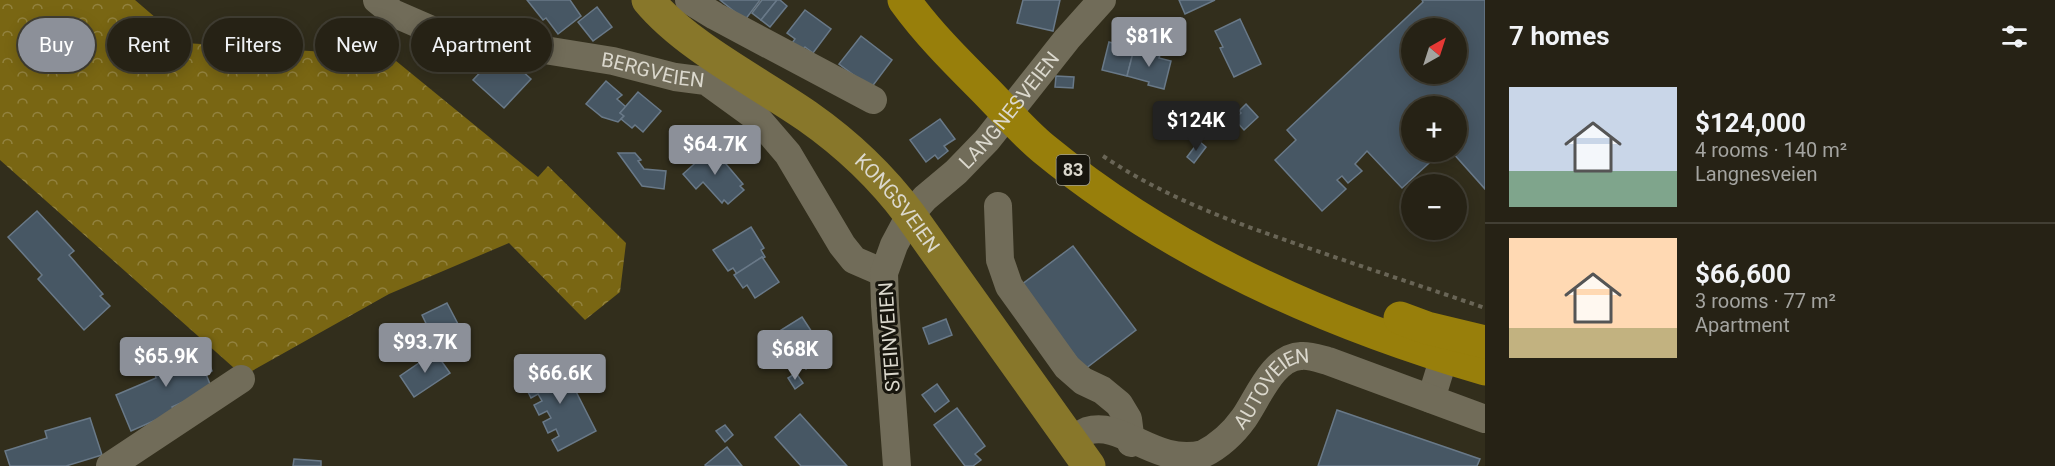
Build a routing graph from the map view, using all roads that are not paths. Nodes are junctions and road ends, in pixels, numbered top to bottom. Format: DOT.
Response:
graph roads {
  1 [pos="377,0"];
  2 [pos="648,0"];
  3 [pos="689,0"];
  4 [pos="904,0"];
  5 [pos="1102,0"];
  6 [pos="873,100"];
  7 [pos="998,206"];
  8 [pos="910,214"];
  9 [pos="884,273"];
  10 [pos="1278,293"];
  11 [pos="1485,342"];
  12 [pos="1444,357"];
  13 [pos="1485,369"];
  14 [pos="241,379"];
  15 [pos="1431,399"];
  16 [pos="1485,419"];
  17 [pos="1131,443"];
  18 [pos="1080,453"];
  19 [pos="110,466"];
  20 [pos="897,466"];
  1 -- 9 [label="street, BERGVEIEN"];
  2 -- 8 [label="main road, KONGSVEIEN"];
  3 -- 6 [label="street"];
  4 -- 10 [label="highway, 83"];
  5 -- 8 [label="street, LANGNESVEIEN"];
  7 -- 17 [label="street"];
  8 -- 9 [label="street, STEINVEIEN"];
  8 -- 18 [label="main road, KONGSVEIEN"];
  9 -- 20 [label="street, STEINVEIEN"];
  10 -- 11 [label="highway, 83"];
  10 -- 12 [label="highway, 83"];
  12 -- 13 [label="highway, 83"];
  12 -- 15 [label="street"];
  14 -- 19 [label="street"];
  15 -- 16 [label="street, AUTOVEIEN"];
  15 -- 17 [label="street, AUTOVEIEN"];
  17 -- 18 [label="street, AUTOVEIEN"];
}
